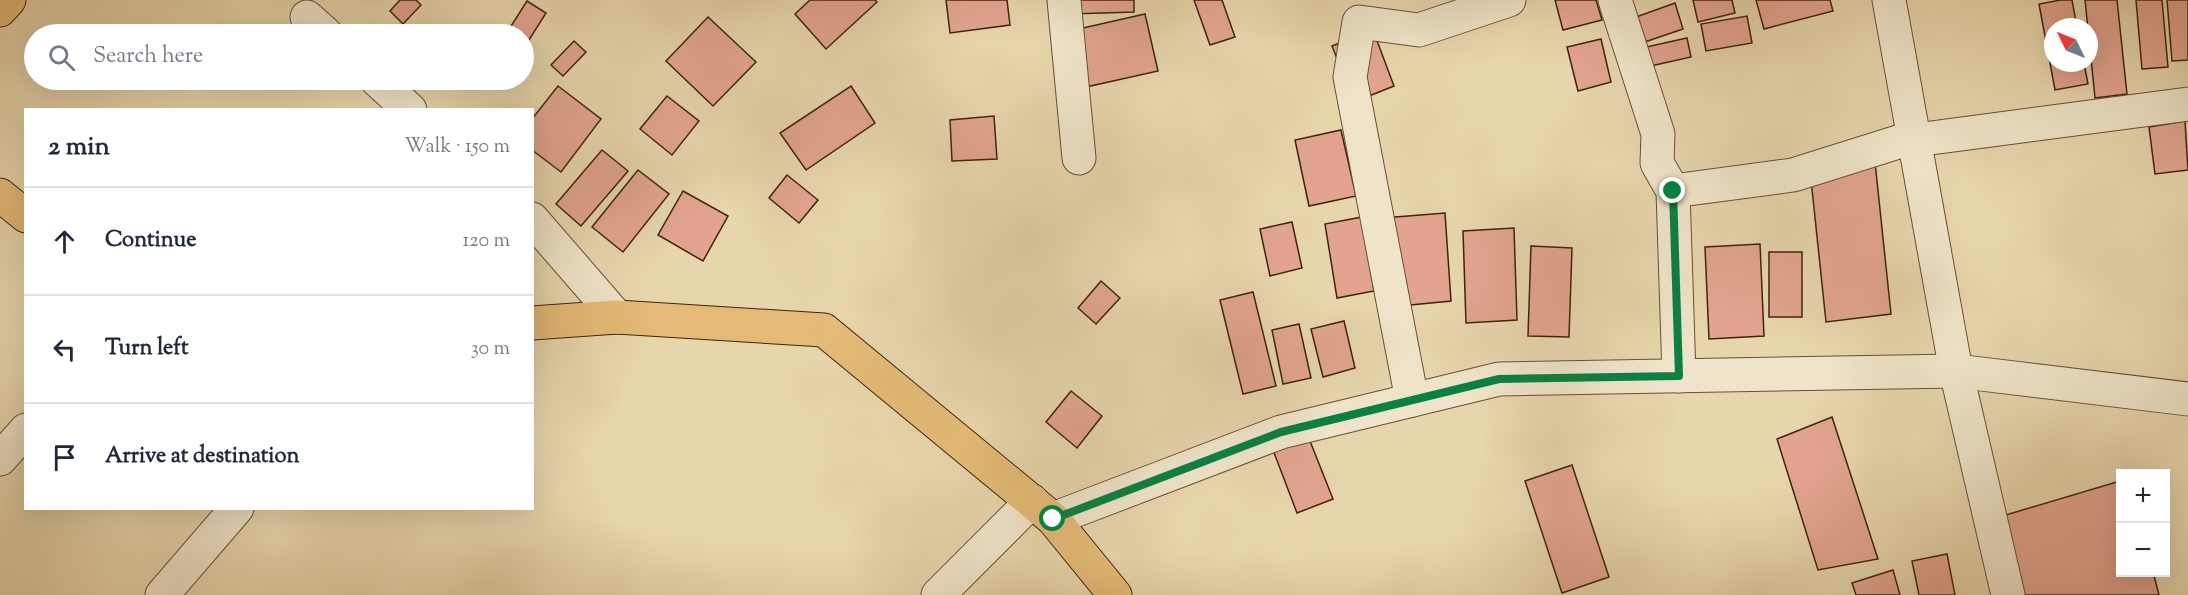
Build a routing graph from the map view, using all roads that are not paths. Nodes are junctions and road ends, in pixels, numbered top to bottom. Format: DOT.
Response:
graph roads {
  1 [pos="9,0"];
  2 [pos="1064,0"];
  3 [pos="1509,0"];
  4 [pos="1616,0"];
  5 [pos="1889,0"];
  6 [pos="0,10"];
  7 [pos="388,90"];
  8 [pos="2188,104"];
  9 [pos="408,108"];
  10 [pos="1914,137"];
  11 [pos="1079,158"];
  12 [pos="1673,191"];
  13 [pos="0,195"];
  14 [pos="24,214"];
  15 [pos="534,221"];
  16 [pos="617,317"];
  17 [pos="534,323"];
  18 [pos="1956,371"];
  19 [pos="1679,376"];
  20 [pos="2188,399"];
  21 [pos="1412,400"];
  22 [pos="24,432"];
  23 [pos="0,459"];
  24 [pos="235,510"];
  25 [pos="1042,510"];
  26 [pos="162,595"];
  27 [pos="938,595"];
  28 [pos="1115,595"];
  29 [pos="2008,595"];
  1 -- 6 [label="main road"];
  2 -- 11 [label="street"];
  3 -- 21 [label="street"];
  4 -- 12 [label="street"];
  5 -- 10 [label="street"];
  7 -- 9 [label="street"];
  8 -- 10 [label="street"];
  10 -- 12 [label="street"];
  10 -- 18 [label="street"];
  12 -- 19 [label="street"];
  13 -- 14 [label="main road"];
  15 -- 16 [label="street"];
  16 -- 17 [label="main road"];
  16 -- 25 [label="main road"];
  18 -- 19 [label="street"];
  18 -- 20 [label="street"];
  18 -- 29 [label="street"];
  19 -- 21 [label="street"];
  21 -- 25 [label="street"];
  22 -- 23 [label="street"];
  24 -- 26 [label="street"];
  25 -- 27 [label="street"];
  25 -- 28 [label="main road"];
}
